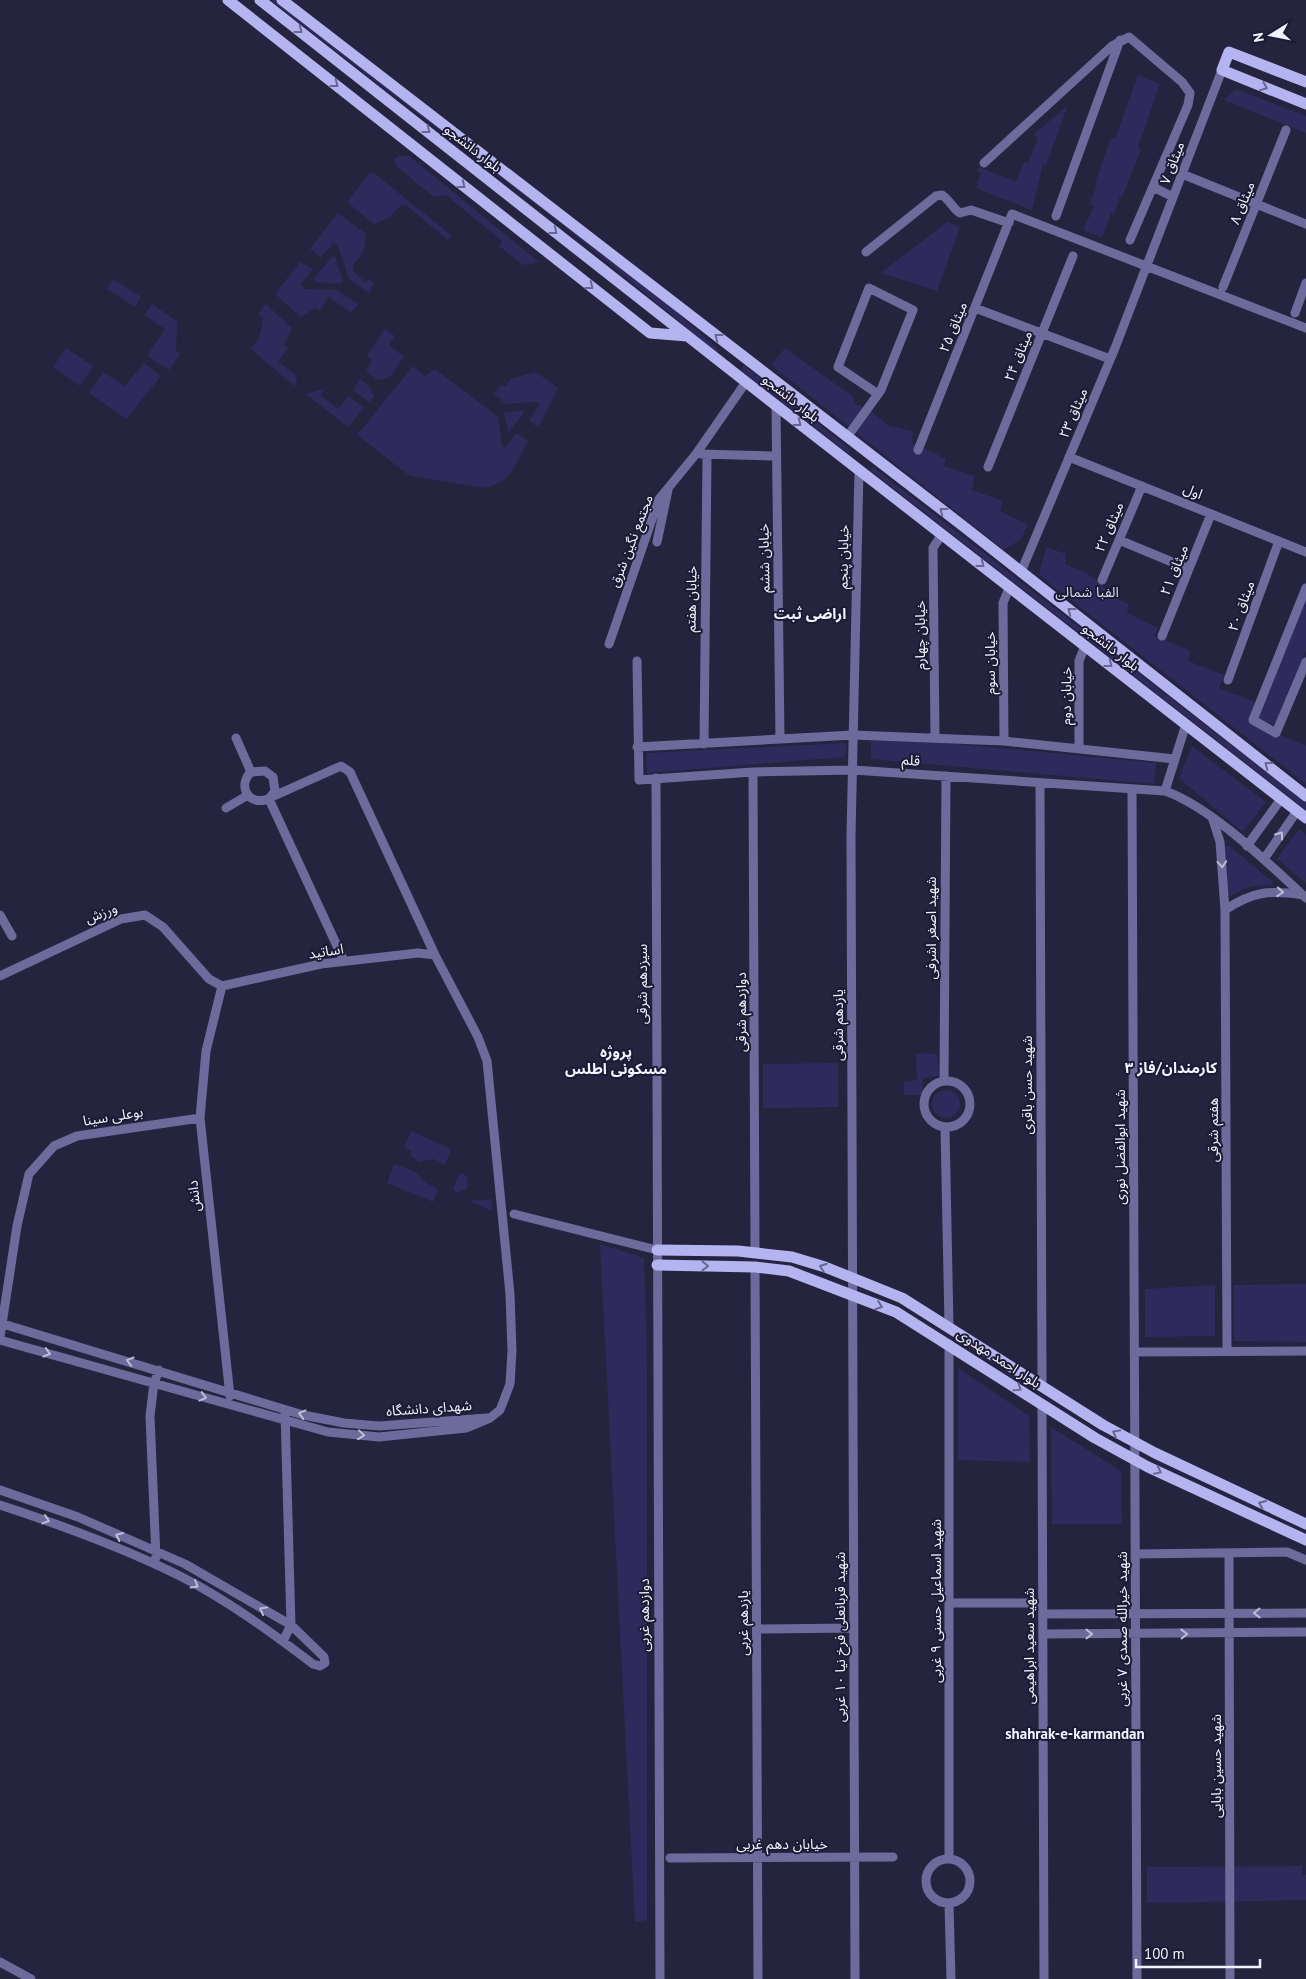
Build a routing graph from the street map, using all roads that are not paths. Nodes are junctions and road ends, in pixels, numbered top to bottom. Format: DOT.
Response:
graph roads {
  1 [pos="228,0"];
  2 [pos="260,0"];
  3 [pos="282,0"];
  4 [pos="1121,40"];
  5 [pos="1222,70"];
  6 [pos="1306,82"];
  7 [pos="1306,104"];
  8 [pos="1286,130"];
  9 [pos="984,163"];
  10 [pos="1182,174"];
  11 [pos="1153,187"];
  12 [pos="1173,197"];
  13 [pos="1256,204"];
  14 [pos="1056,216"];
  15 [pos="1011,218"];
  16 [pos="1306,224"];
  17 [pos="1130,240"];
  18 [pos="866,252"];
  19 [pos="1073,256"];
  20 [pos="1147,265"];
  21 [pos="1306,283"];
  22 [pos="1224,286"];
  23 [pos="975,308"];
  24 [pos="1294,313"];
  25 [pos="1306,328"];
  26 [pos="1042,333"];
  27 [pos="687,336"];
  28 [pos="733,348"];
  29 [pos="1110,359"];
  30 [pos="722,363"];
  31 [pos="746,382"];
  32 [pos="878,394"];
  33 [pos="776,406"];
  34 [pos="848,437"];
  35 [pos="918,450"];
  36 [pos="696,454"];
  37 [pos="869,454"];
  38 [pos="707,455"];
  39 [pos="776,456"];
  40 [pos="1069,457"];
  41 [pos="988,467"];
  42 [pos="859,470"];
  43 [pos="1142,486"];
  44 [pos="668,488"];
  45 [pos="1211,514"];
  46 [pos="942,534"];
  47 [pos="1119,540"];
  48 [pos="1280,541"];
  49 [pos="657,542"];
  50 [pos="1306,552"];
  51 [pos="1189,570"];
  52 [pos="1021,572"];
  53 [pos="1102,580"];
  54 [pos="1010,586"];
  55 [pos="1306,588"];
  56 [pos="1162,636"];
  57 [pos="609,644"];
  58 [pos="1086,646"];
  59 [pos="636,661"];
  60 [pos="1306,662"];
  61 [pos="1228,680"];
  62 [pos="1186,724"];
  63 [pos="853,735"];
  64 [pos="236,738"];
  65 [pos="934,738"];
  66 [pos="780,739"];
  67 [pos="1004,741"];
  68 [pos="704,744"];
  69 [pos="637,747"];
  70 [pos="1079,748"];
  71 [pos="1175,759"];
  72 [pos="853,770"];
  73 [pos="251,772"];
  74 [pos="753,772"];
  75 [pos="946,776"];
  76 [pos="656,778"];
  77 [pos="1040,783"];
  78 [pos="1132,790"];
  79 [pos="1165,791"];
  80 [pos="248,796"];
  81 [pos="1306,796"];
  82 [pos="269,798"];
  83 [pos="1281,798"];
  84 [pos="226,808"];
  85 [pos="1302,815"];
  86 [pos="1213,820"];
  87 [pos="1247,846"];
  88 [pos="1264,859"];
  89 [pos="1305,897"];
  90 [pos="1226,910"];
  91 [pos="0,915"];
  92 [pos="12,936"];
  93 [pos="435,955"];
  94 [pos="344,961"];
  95 [pos="0,976"];
  96 [pos="222,986"];
  97 [pos="944,1081"];
  98 [pos="200,1118"];
  99 [pos="944,1128"];
  100 [pos="514,1214"];
  101 [pos="656,1250"];
  102 [pos="755,1252"];
  103 [pos="657,1265"];
  104 [pos="755,1267"];
  105 [pos="852,1280"];
  106 [pos="852,1296"];
  107 [pos="1,1324"];
  108 [pos="949,1326"];
  109 [pos="0,1338"];
  110 [pos="949,1344"];
  111 [pos="1227,1351"];
  112 [pos="1306,1351"];
  113 [pos="1134,1352"];
  114 [pos="159,1370"];
  115 [pos="154,1383"];
  116 [pos="1042,1386"];
  117 [pos="230,1391"];
  118 [pos="230,1404"];
  119 [pos="1042,1404"];
  120 [pos="285,1409"];
  121 [pos="490,1418"];
  122 [pos="284,1419"];
  123 [pos="1135,1443"];
  124 [pos="1135,1460"];
  125 [pos="0,1490"];
  126 [pos="0,1505"];
  127 [pos="1306,1524"];
  128 [pos="1306,1540"];
  129 [pos="1230,1553"];
  130 [pos="157,1554"];
  131 [pos="1135,1554"];
  132 [pos="1306,1560"];
  133 [pos="154,1564"];
  134 [pos="239,1596"];
  135 [pos="950,1603"];
  136 [pos="1043,1603"];
  137 [pos="232,1606"];
  138 [pos="1306,1613"];
  139 [pos="1043,1614"];
  140 [pos="1229,1614"];
  141 [pos="1135,1615"];
  142 [pos="291,1625"];
  143 [pos="854,1628"];
  144 [pos="757,1629"];
  145 [pos="1306,1632"];
  146 [pos="1229,1633"];
  147 [pos="1043,1634"];
  148 [pos="1135,1634"];
  149 [pos="283,1641"];
  150 [pos="893,1857"];
  151 [pos="670,1858"];
  152 [pos="758,1858"];
  153 [pos="855,1858"];
  154 [pos="949,1859"];
  155 [pos="949,1904"];
  156 [pos="0,1962"];
  157 [pos="32,1979"];
  158 [pos="660,1979"];
  159 [pos="758,1979"];
  160 [pos="855,1979"];
  161 [pos="951,1979"];
  162 [pos="1044,1979"];
  163 [pos="1137,1979"];
  164 [pos="1230,1979"];
  1 -- 27 [label="main road, one-way"];
  2 -- 27 [label="main road, بلوار دانشجو, one-way"];
  28 -- 3 [label="main road, بلوار دانشجو, one-way"];
  4 -- 9 [label="street"];
  4 -- 11 [label="street"];
  4 -- 14 [label="street"];
  5 -- 6 [label="main road"];
  5 -- 7 [label="main road, one-way"];
  5 -- 10 [label="street, میثاق ۷"];
  8 -- 13 [label="street, میثاق ۸"];
  10 -- 12 [label="street, میثاق ۷"];
  10 -- 13 [label="street"];
  11 -- 12 [label="street"];
  11 -- 17 [label="street"];
  12 -- 20 [label="street, میثاق ۷"];
  13 -- 16 [label="street"];
  13 -- 22 [label="street, میثاق ۸"];
  15 -- 18 [label="street"];
  15 -- 20 [label="street"];
  15 -- 23 [label="street, میثاق ۲۵"];
  19 -- 26 [label="street, میثاق ۲۴"];
  20 -- 25 [label="street"];
  20 -- 29 [label="street, میثاق ۲۳"];
  21 -- 24 [label="street"];
  23 -- 26 [label="street"];
  23 -- 35 [label="street, میثاق ۲۵"];
  26 -- 29 [label="street"];
  26 -- 41 [label="street, میثاق ۲۴"];
  27 -- 30 [label="main road, بلوار دانشجو"];
  28 -- 30 [label="main road"];
  28 -- 34 [label="main road, بلوار دانشجو"];
  29 -- 40 [label="street, میثاق ۲۳"];
  30 -- 31 [label="main road, بلوار دانشجو"];
  31 -- 33 [label="main road, بلوار دانشجو"];
  31 -- 36 [label="street, مجتمع نگین شرق"];
  32 -- 32 [label="street"];
  32 -- 34 [label="street"];
  33 -- 39 [label="street, خیابان ششم"];
  33 -- 42 [label="main road, بلوار دانشجو, one-way"];
  34 -- 37 [label="main road, بلوار دانشجو"];
  36 -- 38 [label="street"];
  36 -- 44 [label="street, مجتمع نگین شرق"];
  37 -- 42 [label="main road"];
  52 -- 37 [label="main road, بلوار دانشجو, one-way"];
  38 -- 39 [label="street"];
  38 -- 68 [label="street, خیابان هفتم"];
  39 -- 66 [label="street, خیابان ششم"];
  40 -- 43 [label="street, اول"];
  40 -- 52 [label="street, میثاق ۲۳"];
  42 -- 46 [label="main road, بلوار دانشجو"];
  42 -- 63 [label="street, خیابان پنجم"];
  43 -- 45 [label="street, اول"];
  43 -- 47 [label="street, میثاق ۲۲"];
  44 -- 49 [label="street"];
  44 -- 57 [label="street, مجتمع نگین شرق"];
  45 -- 48 [label="street, اول"];
  45 -- 51 [label="street, میثاق ۲۱"];
  46 -- 54 [label="main road, بلوار دانشجو, one-way"];
  46 -- 65 [label="street, خیابان چهارم"];
  47 -- 51 [label="street"];
  47 -- 53 [label="street, میثاق ۲۲"];
  48 -- 50 [label="street, اول"];
  48 -- 61 [label="street, میثاق ۲۰"];
  51 -- 56 [label="street, میثاق ۲۱"];
  81 -- 52 [label="main road, بلوار دانشجو, one-way"];
  54 -- 58 [label="main road, بلوار دانشجو"];
  54 -- 67 [label="street, خیابان سوم"];
  55 -- 60 [label="street"];
  58 -- 62 [label="main road, بلوار دانشجو, one-way"];
  58 -- 70 [label="street, خیابان دوم"];
  59 -- 69 [label="street"];
  62 -- 71 [label="street"];
  62 -- 83 [label="main road, بلوار دانشجو"];
  63 -- 65 [label="street"];
  63 -- 66 [label="street"];
  63 -- 72 [label="street, خیابان پنجم"];
  64 -- 73 [label="street"];
  65 -- 67 [label="street"];
  66 -- 68 [label="street"];
  67 -- 70 [label="street"];
  68 -- 69 [label="street"];
  69 -- 76 [label="street"];
  70 -- 71 [label="street"];
  71 -- 79 [label="street"];
  72 -- 74 [label="street, قلم"];
  72 -- 75 [label="street, قلم"];
  72 -- 105 [label="street, یازدهم شرقی"];
  73 -- 80 [label="street"];
  73 -- 82 [label="street"];
  74 -- 76 [label="street, قلم"];
  74 -- 102 [label="street, دوازدهم شرقی"];
  75 -- 77 [label="street, قلم"];
  75 -- 97 [label="street, شهید اصغر اشرفی"];
  76 -- 101 [label="street, سیزدهم شرقی"];
  77 -- 78 [label="street, قلم"];
  77 -- 116 [label="street, شهید حسن باقری"];
  78 -- 79 [label="street, قلم"];
  78 -- 113 [label="street, شهید ابوالفضل نوری"];
  79 -- 86 [label="street"];
  80 -- 82 [label="street"];
  80 -- 84 [label="street"];
  82 -- 93 [label="street"];
  82 -- 94 [label="street"];
  83 -- 85 [label="main road, بلوار دانشجو"];
  83 -- 87 [label="street"];
  88 -- 85 [label="street, one-way"];
  86 -- 87 [label="street"];
  86 -- 90 [label="street, هفتم شرقی, one-way"];
  87 -- 88 [label="street"];
  88 -- 89 [label="street"];
  90 -- 89 [label="street, one-way"];
  90 -- 111 [label="street, هفتم شرقی"];
  91 -- 92 [label="street"];
  93 -- 94 [label="street, اساتید"];
  93 -- 121 [label="street"];
  94 -- 96 [label="street, اساتید"];
  95 -- 96 [label="street, ورزش"];
  96 -- 98 [label="street, دانش"];
  97 -- 99 [label="street"];
  97 -- 99 [label="street"];
  98 -- 107 [label="street, بوعلی سینا"];
  98 -- 117 [label="street, دانش"];
  99 -- 108 [label="street"];
  100 -- 101 [label="street"];
  101 -- 102 [label="main road, بلوار احمد مهدوی"];
  101 -- 103 [label="street, دوازدهم غربی"];
  105 -- 102 [label="main road, بلوار احمد مهدوی, one-way"];
  103 -- 104 [label="main road, بلوار احمد مهدوی, one-way"];
  103 -- 158 [label="street, دوازدهم غربی"];
  104 -- 106 [label="main road, بلوار احمد مهدوی"];
  104 -- 144 [label="street, یازدهم غربی"];
  105 -- 106 [label="street, یازدهم شرقی"];
  105 -- 108 [label="main road, بلوار احمد مهدوی"];
  106 -- 110 [label="main road, بلوار احمد مهدوی, one-way"];
  106 -- 143 [label="street, شهید قربانعلی فرخ نیا ۱۰ غربی"];
  107 -- 109 [label="street, بوعلی سینا"];
  114 -- 107 [label="street, شهدای دانشگاه, one-way"];
  108 -- 116 [label="main road, بلوار احمد مهدوی"];
  109 -- 115 [label="street, شهدای دانشگاه, one-way"];
  110 -- 119 [label="main road, بلوار احمد مهدوی, one-way"];
  110 -- 135 [label="street, شهید اسماعیل حسنی ۹ غربی"];
  111 -- 112 [label="street"];
  111 -- 113 [label="street"];
  113 -- 123 [label="street, شهید ابوالفضل نوری"];
  114 -- 115 [label="street"];
  114 -- 117 [label="street, شهدای دانشگاه"];
  115 -- 118 [label="street, شهدای دانشگاه, one-way"];
  115 -- 130 [label="street"];
  123 -- 116 [label="main road, بلوار احمد مهدوی, one-way"];
  117 -- 118 [label="street, دانش"];
  117 -- 120 [label="street, شهدای دانشگاه"];
  118 -- 122 [label="street, شهدای دانشگاه"];
  119 -- 124 [label="main road, بلوار احمد مهدوی"];
  119 -- 136 [label="street, شهید سعید ابراهیمی"];
  121 -- 120 [label="street, شهدای دانشگاه, one-way"];
  120 -- 122 [label="street"];
  122 -- 121 [label="street, شهدای دانشگاه, one-way"];
  122 -- 142 [label="street"];
  123 -- 124 [label="street, شهید خیرالله صمدی ۷ غربی"];
  127 -- 123 [label="main road, بلوار احمد مهدوی, one-way"];
  124 -- 128 [label="main road, بلوار احمد مهدوی, one-way"];
  124 -- 131 [label="street, شهید خیرالله صمدی ۷ غربی"];
  130 -- 125 [label="street, one-way"];
  126 -- 133 [label="street, one-way"];
  129 -- 131 [label="street"];
  129 -- 132 [label="street"];
  129 -- 140 [label="street, شهید حسین بابایی"];
  130 -- 133 [label="street"];
  130 -- 134 [label="street"];
  131 -- 141 [label="street, شهید خیرالله صمدی ۷ غربی"];
  133 -- 137 [label="street, one-way"];
  134 -- 137 [label="street"];
  142 -- 134 [label="street, one-way"];
  135 -- 136 [label="street"];
  135 -- 154 [label="street, شهید اسماعیل حسنی ۹ غربی"];
  136 -- 139 [label="street, شهید سعید ابراهیمی"];
  137 -- 149 [label="street"];
  138 -- 140 [label="street, one-way"];
  139 -- 141 [label="street"];
  139 -- 147 [label="street, شهید سعید ابراهیمی"];
  140 -- 141 [label="street"];
  140 -- 146 [label="street, شهید حسین بابایی"];
  141 -- 148 [label="street, شهید خیرالله صمدی ۷ غربی"];
  142 -- 149 [label="street"];
  142 -- 149 [label="street"];
  143 -- 144 [label="street"];
  143 -- 153 [label="street, شهید قربانعلی فرخ نیا ۱۰ غربی"];
  144 -- 152 [label="street, یازدهم غربی"];
  145 -- 146 [label="street"];
  148 -- 146 [label="street, one-way"];
  146 -- 164 [label="street, شهید حسین بابایی"];
  147 -- 148 [label="street, one-way"];
  147 -- 162 [label="street, شهید سعید ابراهیمی"];
  148 -- 163 [label="street, شهید خیرالله صمدی ۷ غربی"];
  150 -- 153 [label="street, خیابان دهم غربی"];
  151 -- 152 [label="street, خیابان دهم غربی"];
  152 -- 153 [label="street, خیابان دهم غربی"];
  152 -- 159 [label="street, یازدهم غربی"];
  153 -- 160 [label="street, شهید قربانعلی فرخ نیا ۱۰ غربی"];
  154 -- 155 [label="street"];
  154 -- 155 [label="street"];
  155 -- 161 [label="street"];
  156 -- 157 [label="street"];
}
